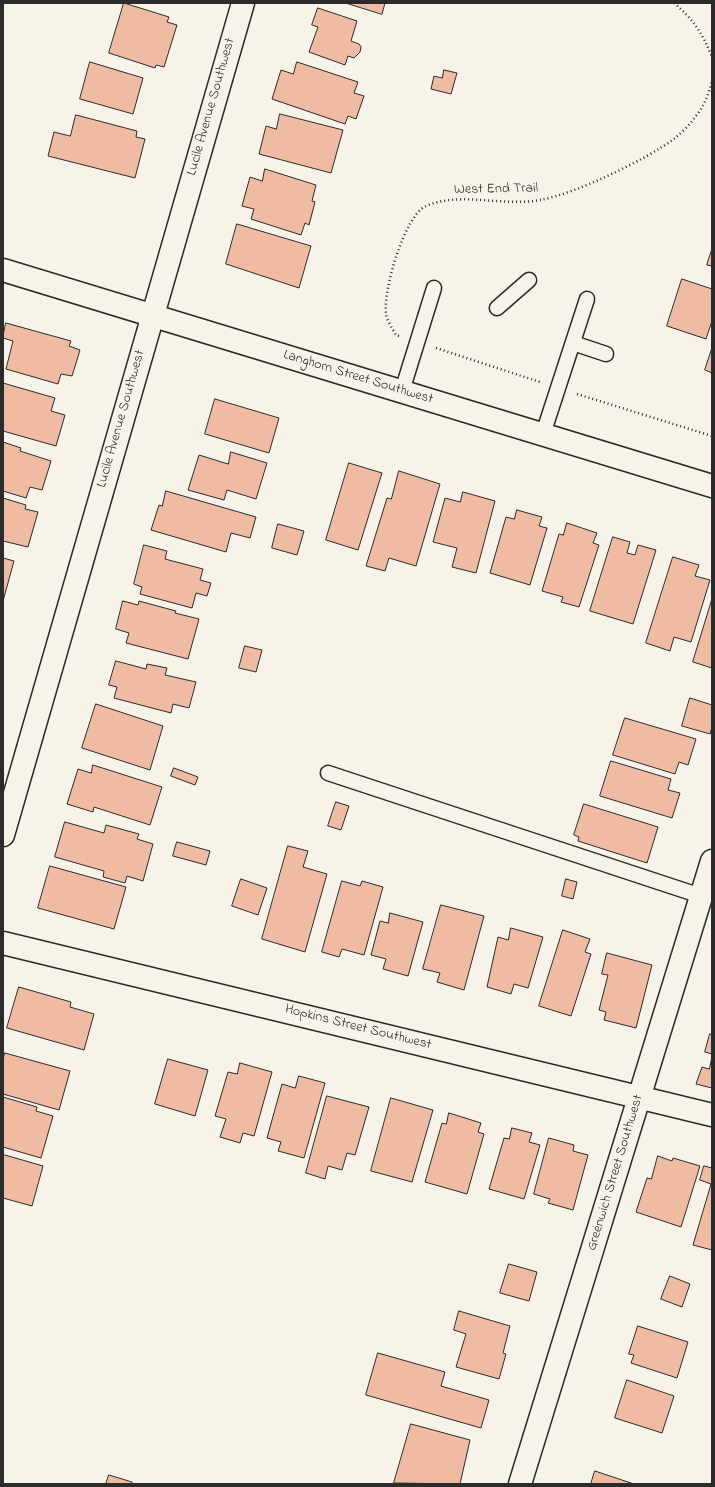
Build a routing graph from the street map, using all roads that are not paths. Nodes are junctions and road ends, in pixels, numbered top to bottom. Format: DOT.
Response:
graph roads {
  1 [pos="243,3"];
  2 [pos="3,270"];
  3 [pos="529,280"];
  4 [pos="434,288"];
  5 [pos="587,299"];
  6 [pos="497,308"];
  7 [pos="152,315"];
  8 [pos="573,343"];
  9 [pos="606,354"];
  10 [pos="402,391"];
  11 [pos="543,434"];
  12 [pos="712,486"];
  13 [pos="328,773"];
  14 [pos="3,835"];
  15 [pos="712,861"];
  16 [pos="701,896"];
  17 [pos="3,943"];
  18 [pos="640,1096"];
  19 [pos="712,1115"];
  20 [pos="520,1484"];
  1 -- 7 [label="street, Lucile Avenue Southwest"];
  2 -- 7 [label="street, Langhorn Street Southwest"];
  3 -- 6 [label="lane"];
  4 -- 10 [label="lane"];
  5 -- 8 [label="lane"];
  7 -- 10 [label="street, Langhorn Street Southwest"];
  7 -- 14 [label="street, Lucile Avenue Southwest"];
  8 -- 9 [label="lane"];
  8 -- 11 [label="lane"];
  10 -- 11 [label="street, Langhorn Street Southwest"];
  11 -- 12 [label="street, Langhorn Street Southwest"];
  13 -- 16 [label="lane"];
  15 -- 16 [label="street, Greenwich Street Southwest"];
  16 -- 18 [label="street, Greenwich Street Southwest"];
  17 -- 18 [label="street, Hopkins Street Southwest"];
  18 -- 19 [label="street, Hopkins Street Southwest"];
  18 -- 20 [label="street, Greenwich Street Southwest"];
}
